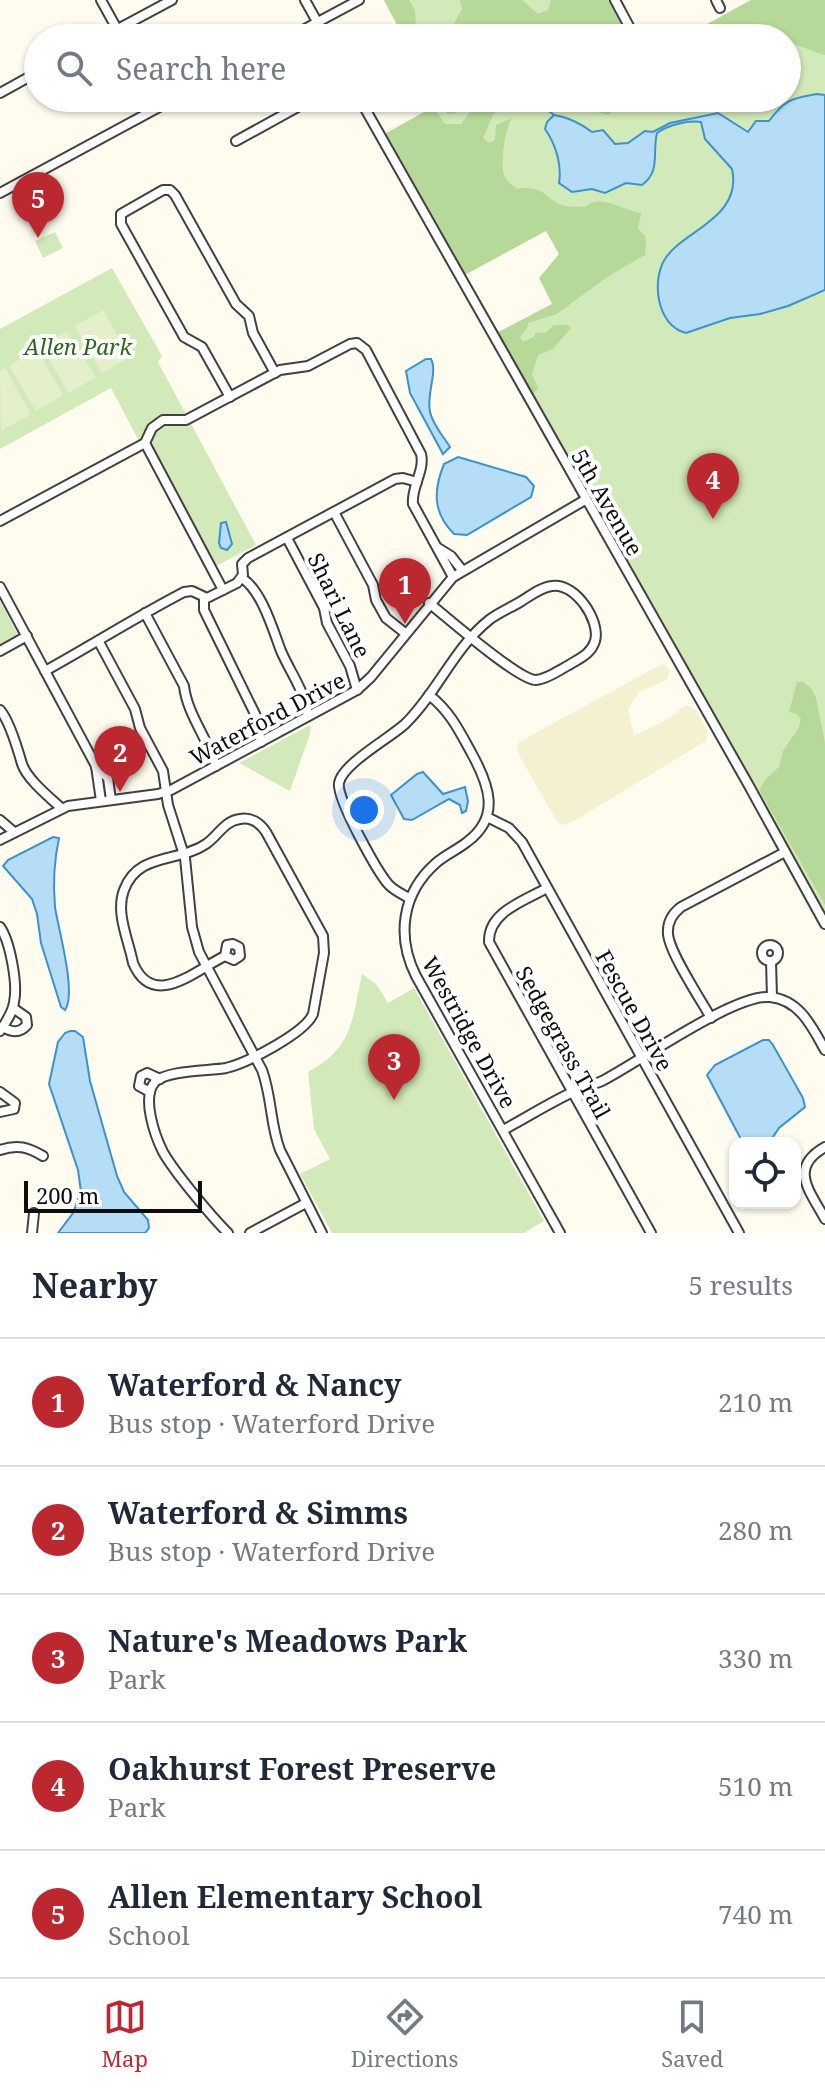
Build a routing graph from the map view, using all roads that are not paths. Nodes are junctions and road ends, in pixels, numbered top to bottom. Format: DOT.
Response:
graph roads {
  1 [pos="101,0"];
  2 [pos="172,0"];
  3 [pos="305,0"];
  4 [pos="359,0"];
  5 [pos="615,0"];
  6 [pos="317,22"];
  7 [pos="114,24"];
  8 [pos="126,24"];
  9 [pos="313,24"];
  10 [pos="628,24"];
  11 [pos="24,80"];
  12 [pos="0,93"];
  13 [pos="149,112"];
  14 [pos="289,112"];
  15 [pos="367,112"];
  16 [pos="236,141"];
  17 [pos="1,190"];
  18 [pos="275,373"];
  19 [pos="230,397"];
  20 [pos="145,443"];
  21 [pos="417,482"];
  22 [pos="585,500"];
  23 [pos="334,512"];
  24 [pos="0,521"];
  25 [pos="287,538"];
  26 [pos="437,548"];
  27 [pos="462,570"];
  28 [pos="453,577"];
  29 [pos="242,578"];
  30 [pos="0,587"];
  31 [pos="223,590"];
  32 [pos="204,598"];
  33 [pos="429,603"];
  34 [pos="145,613"];
  35 [pos="405,633"];
  36 [pos="27,636"];
  37 [pos="472,637"];
  38 [pos="99,642"];
  39 [pos="0,651"];
  40 [pos="45,671"];
  41 [pos="357,690"];
  42 [pos="429,695"];
  43 [pos="0,710"];
  44 [pos="308,716"];
  45 [pos="261,742"];
  46 [pos="216,766"];
  47 [pos="166,792"];
  48 [pos="106,800"];
  49 [pos="61,808"];
  50 [pos="487,817"];
  51 [pos="0,820"];
  52 [pos="14,832"];
  53 [pos="0,840"];
  54 [pos="785,852"];
  55 [pos="183,853"];
  56 [pos="547,888"];
  57 [pos="409,898"];
  58 [pos="825,924"];
  59 [pos="0,927"];
  60 [pos="225,956"];
  61 [pos="771,961"];
  62 [pos="206,965"];
  63 [pos="772,997"];
  64 [pos="13,1008"];
  65 [pos="711,1018"];
  66 [pos="1,1029"];
  67 [pos="825,1050"];
  68 [pos="254,1056"];
  69 [pos="641,1058"];
  70 [pos="160,1079"];
  71 [pos="0,1092"];
  72 [pos="150,1092"];
  73 [pos="572,1093"];
  74 [pos="0,1112"];
  75 [pos="503,1130"];
  76 [pos="825,1147"];
  77 [pos="0,1150"];
  78 [pos="43,1156"];
  79 [pos="306,1203"];
  80 [pos="34,1213"];
  81 [pos="825,1219"];
  82 [pos="32,1233"];
  83 [pos="228,1233"];
  84 [pos="250,1233"];
  85 [pos="322,1233"];
  86 [pos="560,1233"];
  87 [pos="651,1233"];
  88 [pos="739,1233"];
  1 -- 7 [label="street"];
  2 -- 8 [label="street"];
  3 -- 6 [label="street"];
  4 -- 6 [label="street"];
  5 -- 10 [label="street"];
  6 -- 9 [label="street"];
  11 -- 12 [label="street"];
  13 -- 17 [label="street"];
  14 -- 16 [label="street"];
  15 -- 22 [label="street, 5th Avenue"];
  18 -- 19 [label="street"];
  18 -- 19 [label="street"];
  18 -- 21 [label="street"];
  19 -- 20 [label="street"];
  20 -- 24 [label="street"];
  20 -- 31 [label="street"];
  21 -- 23 [label="street"];
  21 -- 26 [label="street"];
  22 -- 27 [label="street, Waterford Drive"];
  22 -- 54 [label="street, 5th Avenue"];
  23 -- 25 [label="street"];
  23 -- 35 [label="street"];
  25 -- 29 [label="street"];
  25 -- 41 [label="street, Shari Lane"];
  26 -- 27 [label="street"];
  26 -- 28 [label="street"];
  27 -- 28 [label="street, Waterford Drive"];
  28 -- 33 [label="street, Waterford Drive"];
  29 -- 31 [label="street"];
  29 -- 44 [label="street"];
  30 -- 36 [label="street"];
  31 -- 32 [label="street"];
  32 -- 34 [label="street"];
  32 -- 45 [label="street"];
  33 -- 35 [label="street, Waterford Drive"];
  33 -- 37 [label="street"];
  34 -- 38 [label="street"];
  34 -- 46 [label="street"];
  35 -- 41 [label="street, Waterford Drive"];
  36 -- 39 [label="street"];
  36 -- 40 [label="street"];
  37 -- 37 [label="street"];
  37 -- 42 [label="street"];
  38 -- 40 [label="street"];
  38 -- 47 [label="street"];
  40 -- 48 [label="street"];
  41 -- 44 [label="street, Waterford Drive"];
  42 -- 50 [label="street"];
  42 -- 57 [label="street"];
  43 -- 49 [label="street"];
  44 -- 45 [label="street, Waterford Drive"];
  45 -- 46 [label="street, Waterford Drive"];
  46 -- 47 [label="street, Waterford Drive"];
  47 -- 48 [label="street, Waterford Drive"];
  47 -- 55 [label="street"];
  48 -- 49 [label="street, Waterford Drive"];
  49 -- 52 [label="street, Waterford Drive"];
  50 -- 56 [label="street, Fescue Drive"];
  50 -- 57 [label="street"];
  51 -- 52 [label="street"];
  52 -- 53 [label="street, Waterford Drive"];
  54 -- 58 [label="street, 5th Avenue"];
  54 -- 65 [label="street"];
  55 -- 62 [label="street"];
  55 -- 62 [label="street"];
  55 -- 68 [label="street"];
  56 -- 69 [label="street, Fescue Drive"];
  56 -- 73 [label="street, Sedgegrass Trail"];
  57 -- 75 [label="street, Westridge Drive"];
  59 -- 64 [label="street"];
  60 -- 62 [label="street"];
  61 -- 63 [label="street"];
  62 -- 68 [label="street"];
  63 -- 65 [label="street"];
  63 -- 67 [label="street"];
  64 -- 66 [label="street"];
  64 -- 66 [label="street"];
  65 -- 69 [label="street"];
  68 -- 70 [label="street"];
  68 -- 79 [label="street"];
  69 -- 73 [label="street"];
  69 -- 88 [label="street, Fescue Drive"];
  70 -- 72 [label="street"];
  70 -- 72 [label="street"];
  71 -- 74 [label="street"];
  72 -- 83 [label="street"];
  73 -- 75 [label="street"];
  73 -- 87 [label="street, Sedgegrass Trail"];
  75 -- 86 [label="street, Westridge Drive"];
  76 -- 81 [label="street"];
  77 -- 78 [label="street"];
  79 -- 84 [label="street"];
  79 -- 85 [label="street"];
  80 -- 82 [label="street"];
}
